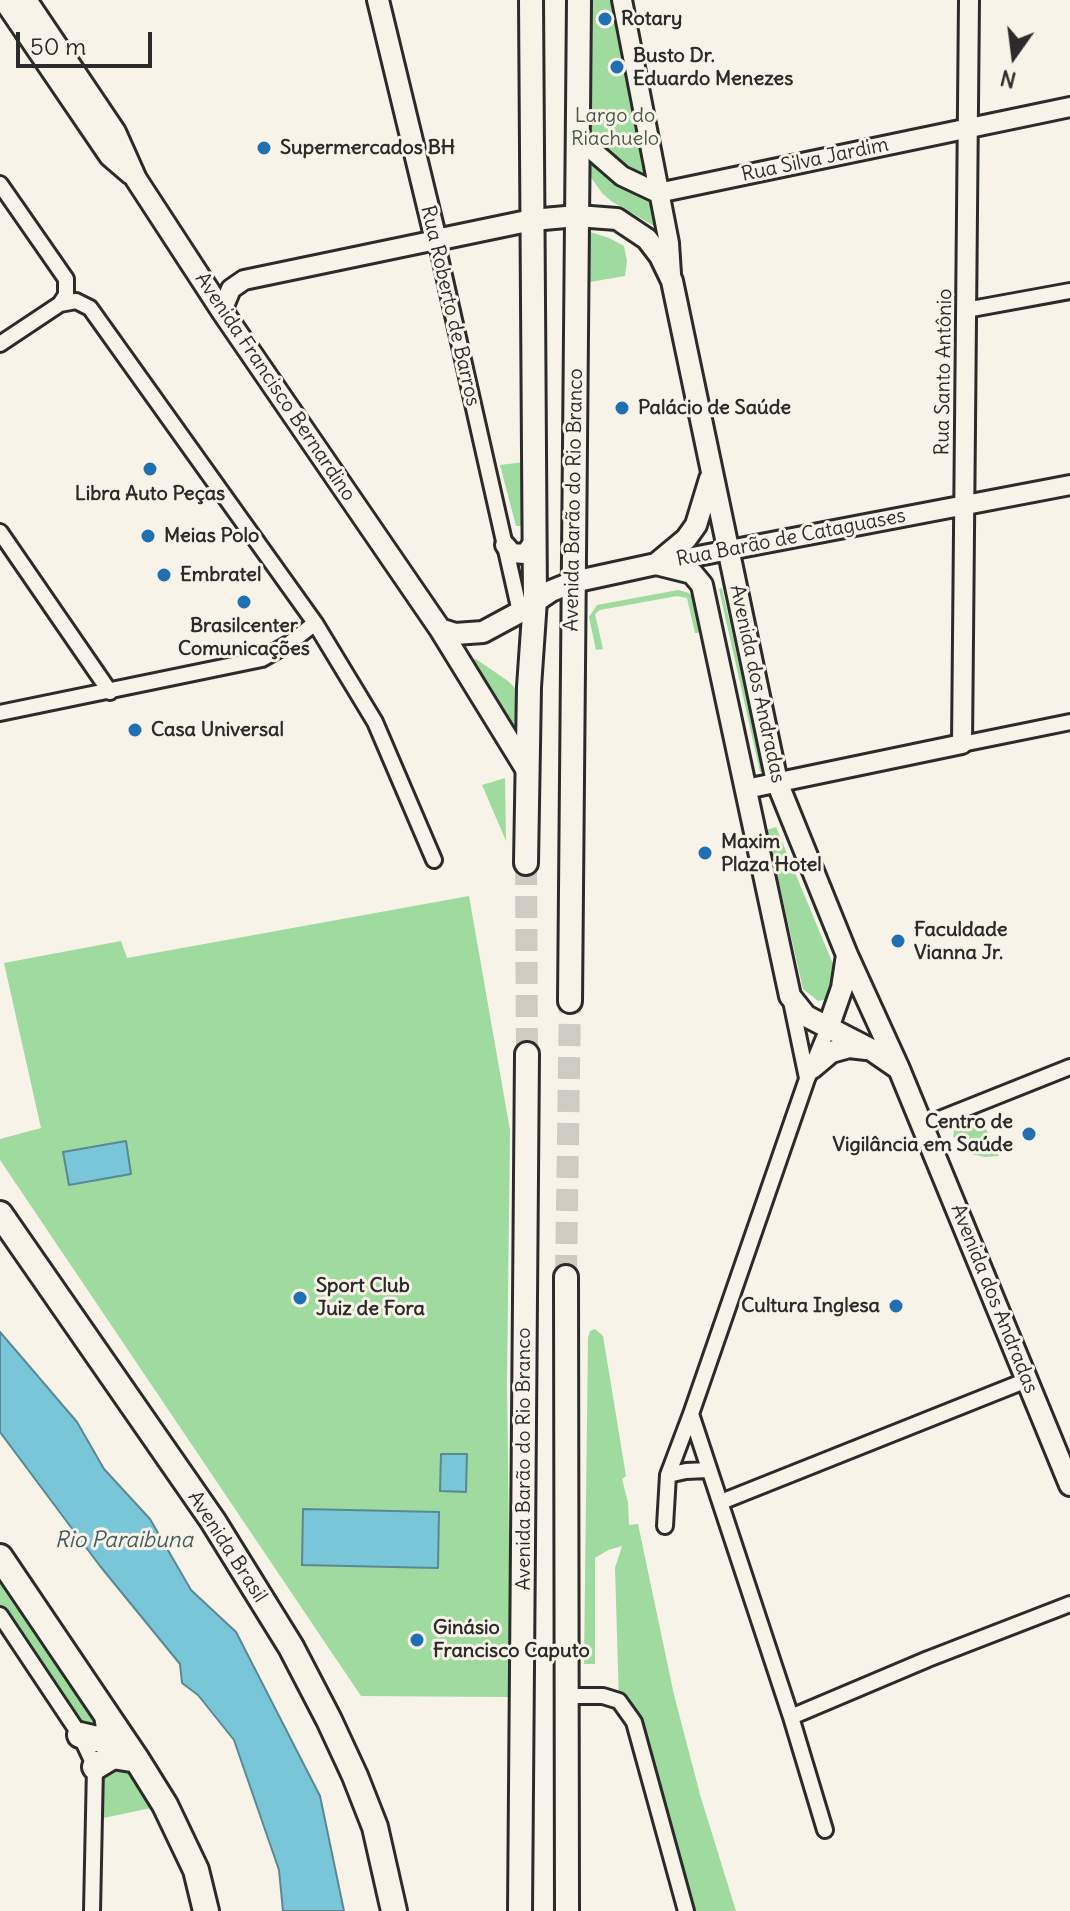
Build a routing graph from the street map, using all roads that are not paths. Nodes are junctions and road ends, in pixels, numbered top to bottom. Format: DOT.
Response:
graph roads {
  1 [pos="4,0"];
  2 [pos="26,0"];
  3 [pos="378,0"];
  4 [pos="531,0"];
  5 [pos="579,0"];
  6 [pos="622,0"];
  7 [pos="969,0"];
  8 [pos="1070,107"];
  9 [pos="968,128"];
  10 [pos="576,136"];
  11 [pos="136,179"];
  12 [pos="0,184"];
  13 [pos="658,193"];
  14 [pos="577,216"];
  15 [pos="532,220"];
  16 [pos="436,240"];
  17 [pos="672,281"];
  18 [pos="1070,291"];
  19 [pos="60,304"];
  20 [pos="966,310"];
  21 [pos="222,311"];
  22 [pos="0,344"];
  23 [pos="712,473"];
  24 [pos="1070,485"];
  25 [pos="964,505"];
  26 [pos="0,532"];
  27 [pos="534,542"];
  28 [pos="505,545"];
  29 [pos="728,550"];
  30 [pos="656,564"];
  31 [pos="573,582"];
  32 [pos="527,606"];
  33 [pos="315,623"];
  34 [pos="440,629"];
  35 [pos="110,692"];
  36 [pos="0,713"];
  37 [pos="1070,722"];
  38 [pos="962,744"];
  39 [pos="528,772"];
  40 [pos="777,782"];
  41 [pos="746,789"];
  42 [pos="434,860"];
  43 [pos="526,863"];
  44 [pos="847,955"];
  45 [pos="790,996"];
  46 [pos="570,1001"];
  47 [pos="828,1028"];
  48 [pos="870,1049"];
  49 [pos="527,1054"];
  50 [pos="1070,1067"];
  51 [pos="899,1069"];
  52 [pos="810,1073"];
  53 [pos="922,1126"];
  54 [pos="0,1214"];
  55 [pos="566,1277"];
  56 [pos="1027,1380"];
  57 [pos="691,1414"];
  58 [pos="708,1470"];
  59 [pos="668,1475"];
  60 [pos="1070,1485"];
  61 [pos="721,1502"];
  62 [pos="665,1526"];
  63 [pos="0,1557"];
  64 [pos="1070,1604"];
  65 [pos="0,1615"];
  66 [pos="567,1696"];
  67 [pos="107,1716"];
  68 [pos="791,1717"];
  69 [pos="88,1737"];
  70 [pos="137,1760"];
  71 [pos="95,1767"];
  72 [pos="825,1830"];
  73 [pos="92,1911"];
  74 [pos="206,1911"];
  75 [pos="394,1911"];
  76 [pos="520,1911"];
  77 [pos="567,1911"];
  78 [pos="686,1911"];
  1 -- 11 [label="main road"];
  2 -- 11 [label="main road, Avenida Francisco Bernardino"];
  3 -- 16 [label="main road, Rua Roberto de Barros"];
  4 -- 15 [label="main road, Avenida Barão do Rio Branco"];
  5 -- 10 [label="main road, Avenida Barão do Rio Branco"];
  6 -- 13 [label="street, Avenida dos Andradas"];
  7 -- 9 [label="street, Rua Santo Antônio"];
  8 -- 9 [label="street, Rua Silva Jardim"];
  9 -- 13 [label="street, Rua Silva Jardim"];
  9 -- 20 [label="street, Rua Santo Antônio"];
  10 -- 13 [label="street"];
  10 -- 14 [label="main road, Avenida Barão do Rio Branco"];
  11 -- 21 [label="main road, Avenida Francisco Bernardino"];
  12 -- 19 [label="street"];
  13 -- 17 [label="street, Avenida dos Andradas"];
  14 -- 15 [label="main road, Avenida dos Andradas"];
  14 -- 17 [label="main road, Avenida dos Andradas"];
  14 -- 31 [label="main road, Avenida Barão do Rio Branco"];
  15 -- 16 [label="main road"];
  15 -- 27 [label="main road, Avenida Barão do Rio Branco"];
  16 -- 21 [label="street"];
  16 -- 28 [label="street, Rua Roberto de Barros"];
  17 -- 23 [label="main road, Avenida dos Andradas"];
  18 -- 20 [label="street"];
  19 -- 22 [label="street"];
  19 -- 33 [label="street"];
  20 -- 25 [label="street, Rua Santo Antônio"];
  21 -- 34 [label="main road, Avenida Francisco Bernardino"];
  23 -- 29 [label="main road, Avenida dos Andradas"];
  23 -- 30 [label="main road"];
  24 -- 25 [label="street, Rua Barão de Cataguases"];
  25 -- 29 [label="street, Rua Barão de Cataguases"];
  25 -- 38 [label="street, Rua Santo Antônio"];
  26 -- 35 [label="street"];
  27 -- 28 [label="street"];
  27 -- 32 [label="main road, Avenida Barão do Rio Branco"];
  28 -- 32 [label="street, Rua Roberto de Barros"];
  29 -- 30 [label="street, Rua Barão de Cataguases"];
  29 -- 40 [label="main road, Avenida dos Andradas"];
  30 -- 31 [label="main road, Rua Barão de Cataguases"];
  30 -- 41 [label="main road, Avenida dos Andradas"];
  31 -- 32 [label="main road, Rua Barão de Cataguases"];
  31 -- 46 [label="main road, Avenida Barão do Rio Branco"];
  32 -- 34 [label="main road, Rua Barão de Cataguases"];
  32 -- 39 [label="main road, Avenida Barão do Rio Branco"];
  33 -- 35 [label="street"];
  33 -- 42 [label="street"];
  34 -- 39 [label="main road, Avenida Francisco Bernardino"];
  35 -- 36 [label="street"];
  37 -- 38 [label="street"];
  38 -- 40 [label="street"];
  39 -- 43 [label="main road, Avenida Barão do Rio Branco"];
  40 -- 41 [label="street"];
  40 -- 44 [label="main road, Avenida dos Andradas"];
  41 -- 45 [label="main road, Avenida dos Andradas"];
  44 -- 47 [label="main road"];
  44 -- 51 [label="main road, Avenida dos Andradas"];
  45 -- 47 [label="main road"];
  45 -- 52 [label="street"];
  47 -- 48 [label="main road"];
  47 -- 52 [label="street"];
  48 -- 51 [label="main road"];
  48 -- 52 [label="main road"];
  49 -- 76 [label="main road, Avenida Barão do Rio Branco"];
  50 -- 53 [label="street"];
  51 -- 53 [label="main road, Avenida dos Andradas"];
  52 -- 57 [label="street"];
  53 -- 56 [label="main road, Avenida dos Andradas"];
  54 -- 75 [label="highway, Avenida Brasil"];
  55 -- 66 [label="main road, Avenida Barão do Rio Branco"];
  56 -- 60 [label="main road, Avenida dos Andradas"];
  56 -- 61 [label="street"];
  57 -- 58 [label="street"];
  57 -- 59 [label="street"];
  58 -- 59 [label="street"];
  58 -- 61 [label="street"];
  59 -- 62 [label="street"];
  61 -- 68 [label="street"];
  63 -- 67 [label="highway"];
  64 -- 68 [label="street"];
  65 -- 69 [label="street"];
  66 -- 77 [label="main road, Avenida Barão do Rio Branco"];
  66 -- 78 [label="street"];
  67 -- 69 [label="highway"];
  67 -- 70 [label="highway"];
  68 -- 72 [label="street"];
  69 -- 71 [label="highway"];
  70 -- 71 [label="highway"];
  70 -- 74 [label="highway"];
  71 -- 73 [label="street"];
}
